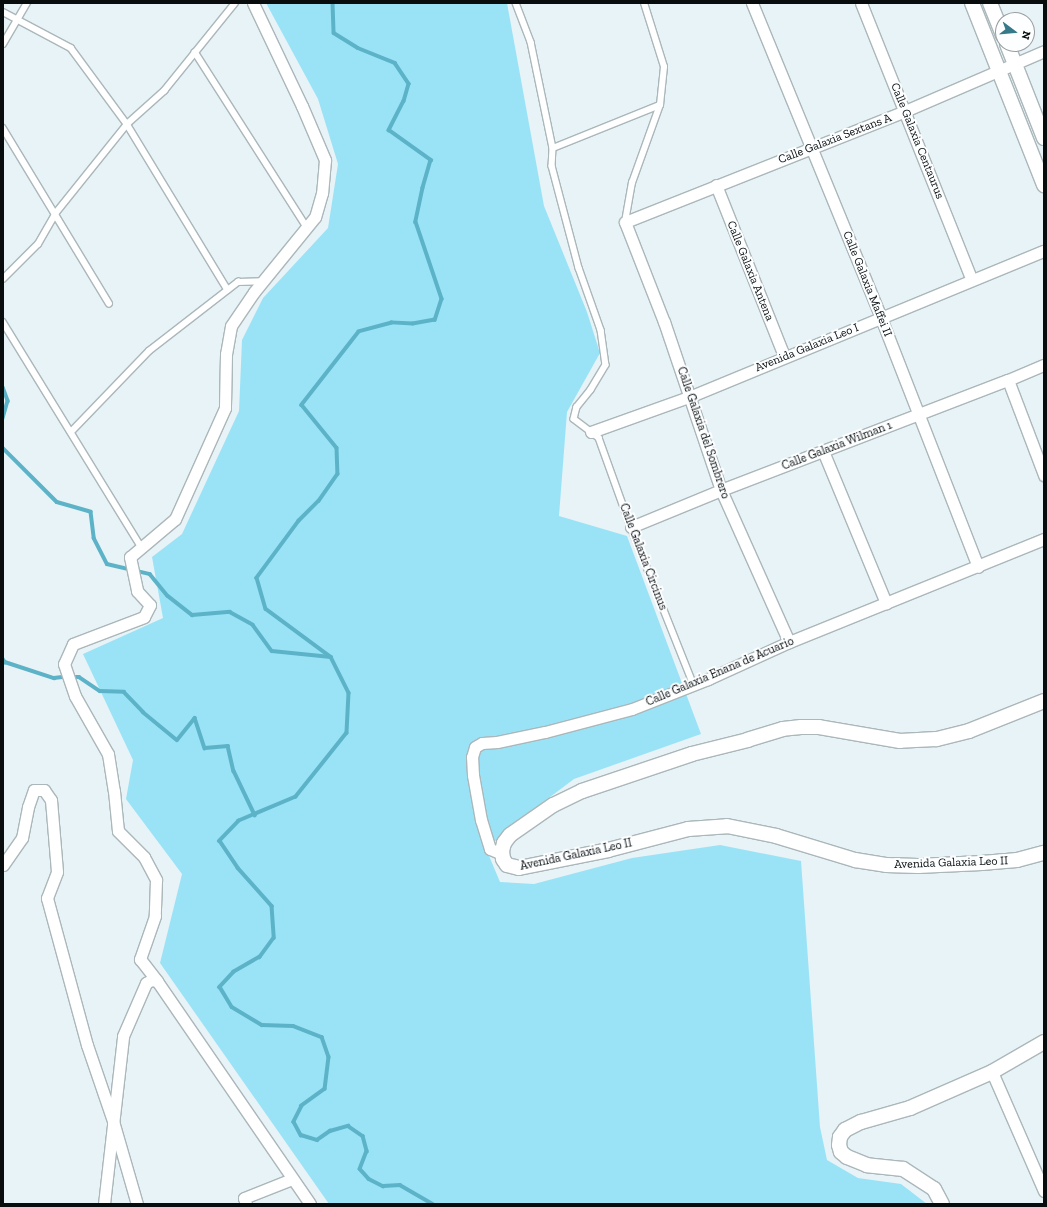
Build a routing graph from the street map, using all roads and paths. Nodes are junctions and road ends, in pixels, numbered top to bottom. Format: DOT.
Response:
graph roads {
  1 [pos="27,3"];
  2 [pos="235,3"];
  3 [pos="253,3"];
  4 [pos="516,3"];
  5 [pos="644,3"];
  6 [pos="752,3"];
  7 [pos="861,3"];
  8 [pos="972,3"];
  9 [pos="990,3"];
  10 [pos="3,12"];
  11 [pos="995,15"];
  12 [pos="17,21"];
  13 [pos="3,44"];
  14 [pos="1044,51"];
  15 [pos="195,52"];
  16 [pos="1009,52"];
  17 [pos="1014,63"];
  18 [pos="999,71"];
  19 [pos="660,105"];
  20 [pos="905,111"];
  21 [pos="127,124"];
  22 [pos="3,128"];
  23 [pos="1044,138"];
  24 [pos="553,148"];
  25 [pos="810,149"];
  26 [pos="1044,184"];
  27 [pos="716,185"];
  28 [pos="55,214"];
  29 [pos="625,222"];
  30 [pos="307,226"];
  31 [pos="1044,251"];
  32 [pos="3,279"];
  33 [pos="972,280"];
  34 [pos="263,281"];
  35 [pos="228,290"];
  36 [pos="109,303"];
  37 [pos="881,318"];
  38 [pos="3,322"];
  39 [pos="784,356"];
  40 [pos="1044,365"];
  41 [pos="1008,380"];
  42 [pos="690,397"];
  43 [pos="919,415"];
  44 [pos="70,432"];
  45 [pos="591,432"];
  46 [pos="823,451"];
  47 [pos="1044,475"];
  48 [pos="721,490"];
  49 [pos="631,527"];
  50 [pos="1044,539"];
  51 [pos="142,548"];
  52 [pos="978,567"];
  53 [pos="886,603"];
  54 [pos="789,642"];
  55 [pos="694,685"];
  56 [pos="1044,701"];
  57 [pos="1044,853"];
  58 [pos="502,854"];
  59 [pos="3,865"];
  60 [pos="157,981"];
  61 [pos="1044,1042"];
  62 [pos="992,1072"];
  63 [pos="113,1121"];
  64 [pos="292,1179"];
  65 [pos="1044,1191"];
  66 [pos="104,1204"];
  67 [pos="136,1204"];
  68 [pos="246,1204"];
  69 [pos="310,1204"];
  70 [pos="942,1204"];
  1 -- 12 [label="lane"];
  2 -- 15 [label="lane"];
  3 -- 30 [label="street"];
  4 -- 24 [label="lane"];
  5 -- 19 [label="lane"];
  6 -- 25 [label="street, Calle Galaxia Maffei II"];
  7 -- 20 [label="street, Calle Galaxia Centaurus"];
  8 -- 18 [label="street"];
  9 -- 11 [label="street"];
  10 -- 12 [label="lane"];
  12 -- 13 [label="lane"];
  12 -- 21 [label="lane"];
  14 -- 17 [label="street, Calle Galaxia Sextans A"];
  15 -- 21 [label="lane"];
  15 -- 30 [label="lane"];
  16 -- 17 [label="street"];
  17 -- 18 [label="street, Calle Galaxia Sextans A"];
  17 -- 23 [label="street"];
  18 -- 20 [label="street, Calle Galaxia Sextans A"];
  18 -- 26 [label="street"];
  19 -- 24 [label="lane"];
  19 -- 29 [label="lane"];
  20 -- 25 [label="street, Calle Galaxia Sextans A"];
  20 -- 33 [label="street, Calle Galaxia Centaurus"];
  21 -- 28 [label="lane"];
  21 -- 35 [label="lane"];
  22 -- 28 [label="lane"];
  24 -- 45 [label="lane, Calle Galaxia Circinus"];
  25 -- 27 [label="street, Calle Galaxia Sextans A"];
  25 -- 37 [label="street, Calle Galaxia Maffei II"];
  27 -- 29 [label="street, Calle Galaxia Sextans A"];
  27 -- 39 [label="street, Calle Galaxia Antena"];
  28 -- 32 [label="lane"];
  28 -- 36 [label="lane"];
  29 -- 42 [label="street, Calle Galaxia del Sombrero"];
  30 -- 34 [label="street"];
  31 -- 33 [label="street, Avenida Galaxia Leo I"];
  33 -- 37 [label="street, Avenida Galaxia Leo I"];
  34 -- 35 [label="lane"];
  34 -- 51 [label="street"];
  35 -- 44 [label="lane"];
  37 -- 39 [label="street, Avenida Galaxia Leo I"];
  37 -- 43 [label="street, Calle Galaxia Maffei II"];
  38 -- 44 [label="lane"];
  39 -- 42 [label="street, Avenida Galaxia Leo I"];
  40 -- 41 [label="street, Calle Galaxia Wilman 1"];
  41 -- 43 [label="street, Calle Galaxia Wilman 1"];
  41 -- 47 [label="street"];
  42 -- 45 [label="street, Avenida Galaxia Leo I"];
  42 -- 48 [label="street, Calle Galaxia del Sombrero"];
  43 -- 46 [label="street, Calle Galaxia Wilman 1"];
  43 -- 52 [label="street, Calle Galaxia Maffei II"];
  44 -- 51 [label="lane"];
  45 -- 49 [label="lane, Calle Galaxia Circinus"];
  46 -- 48 [label="street, Calle Galaxia Wilman 1"];
  46 -- 53 [label="street"];
  48 -- 49 [label="street, Calle Galaxia Wilman 1"];
  48 -- 54 [label="street, Calle Galaxia del Sombrero"];
  49 -- 55 [label="lane, Calle Galaxia Circinus"];
  50 -- 52 [label="street, Calle Galaxia Enana de Acuario"];
  51 -- 60 [label="street"];
  52 -- 53 [label="street, Calle Galaxia Enana de Acuario"];
  53 -- 54 [label="street, Calle Galaxia Enana de Acuario"];
  54 -- 55 [label="street, Calle Galaxia Enana de Acuario"];
  55 -- 58 [label="street, Calle Galaxia Enana de Acuario"];
  56 -- 58 [label="street, Avenida Galaxia Leo II"];
  57 -- 58 [label="street, Avenida Galaxia Leo II"];
  59 -- 63 [label="street"];
  60 -- 63 [label="street"];
  60 -- 64 [label="street"];
  61 -- 62 [label="street"];
  62 -- 65 [label="street"];
  62 -- 70 [label="street"];
  63 -- 66 [label="street"];
  63 -- 67 [label="street"];
  64 -- 68 [label="street"];
  64 -- 69 [label="street"];
}
